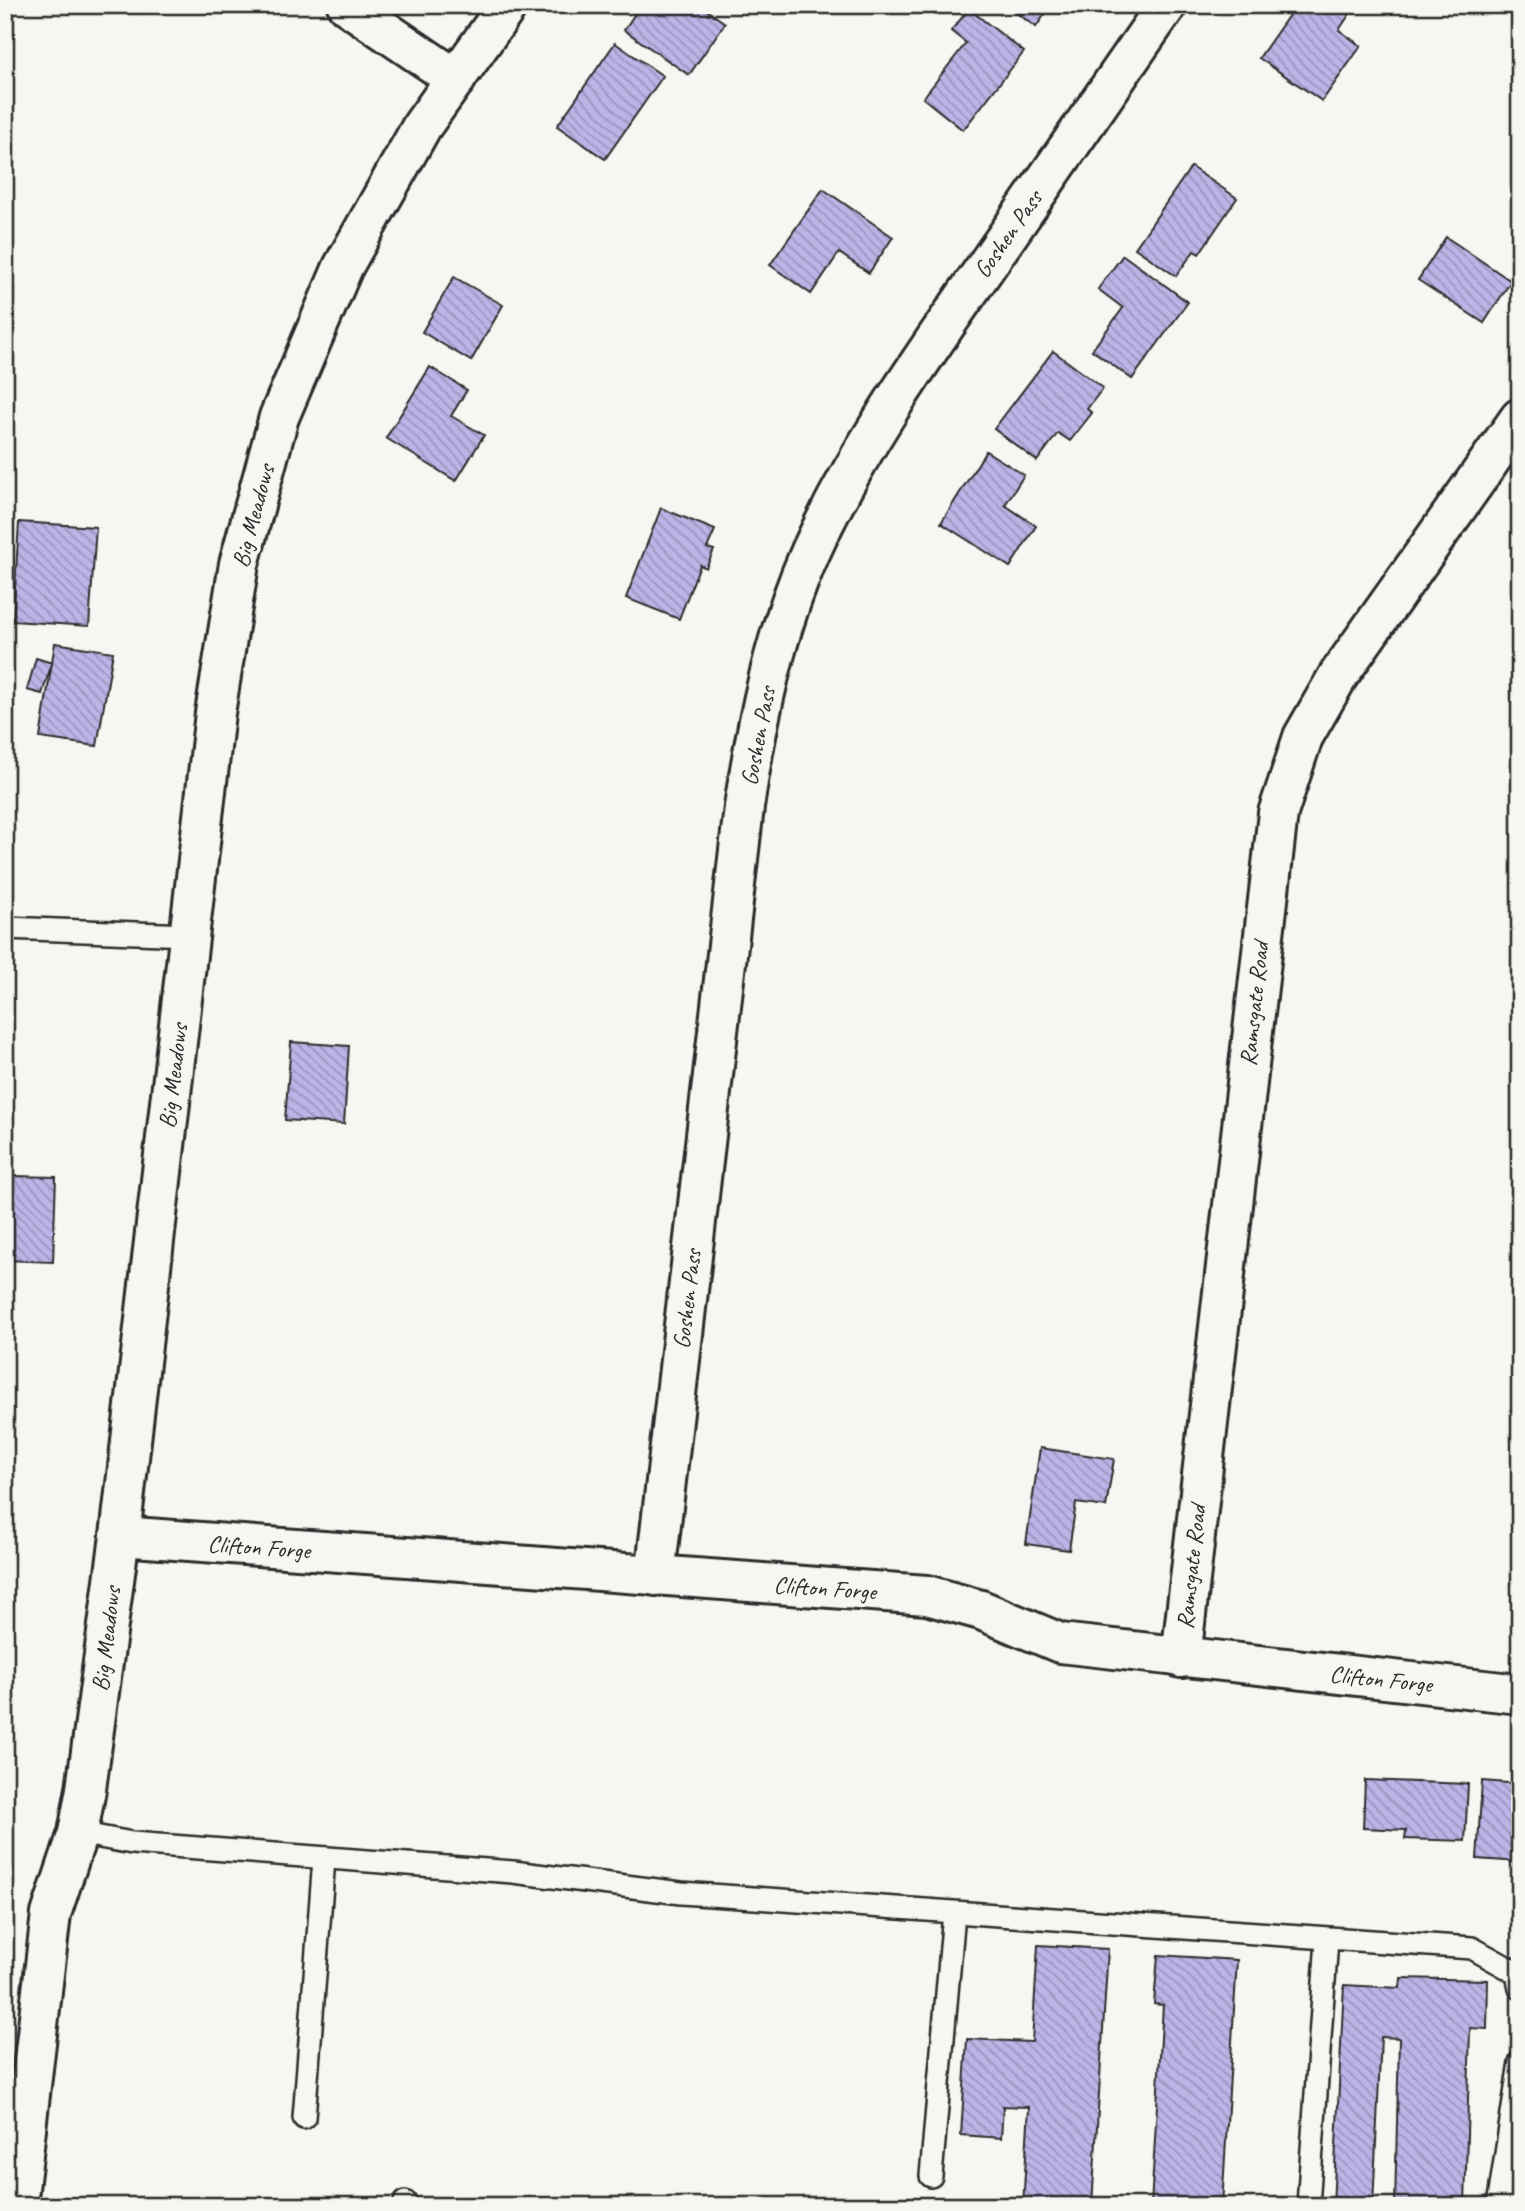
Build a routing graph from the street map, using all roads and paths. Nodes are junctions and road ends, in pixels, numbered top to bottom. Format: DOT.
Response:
graph roads {
  1 [pos="347,5"];
  2 [pos="508,5"];
  3 [pos="1167,5"];
  4 [pos="456,79"];
  5 [pos="1520,418"];
  6 [pos="5,928"];
  7 [pos="189,934"];
  8 [pos="120,1536"];
  9 [pos="655,1576"];
  10 [pos="1181,1658"];
  11 [pos="1520,1694"];
  12 [pos="78,1833"];
  13 [pos="324,1859"];
  14 [pos="954,1913"];
  15 [pos="1328,1940"];
  16 [pos="1520,1988"];
  17 [pos="1520,2062"];
  18 [pos="304,2118"];
  19 [pos="931,2176"];
  20 [pos="1308,2205"];
  21 [pos="18,2206"];
  22 [pos="1498,2206"];
  1 -- 4 [label="street"];
  2 -- 4 [label="street, Big Meadows"];
  3 -- 9 [label="street, Goshen Pass"];
  4 -- 7 [label="street, Big Meadows"];
  5 -- 10 [label="street, Ramsgate Road"];
  6 -- 7 [label="lane"];
  7 -- 8 [label="street, Big Meadows"];
  8 -- 9 [label="street, Clifton Forge"];
  8 -- 12 [label="street, Big Meadows"];
  9 -- 10 [label="street, Clifton Forge"];
  10 -- 11 [label="street, Clifton Forge"];
  12 -- 13 [label="lane"];
  12 -- 21 [label="street, Big Meadows"];
  13 -- 14 [label="lane"];
  13 -- 18 [label="lane"];
  14 -- 15 [label="lane"];
  14 -- 19 [label="lane"];
  15 -- 16 [label="lane"];
  15 -- 20 [label="lane"];
  17 -- 22 [label="lane"];
}
